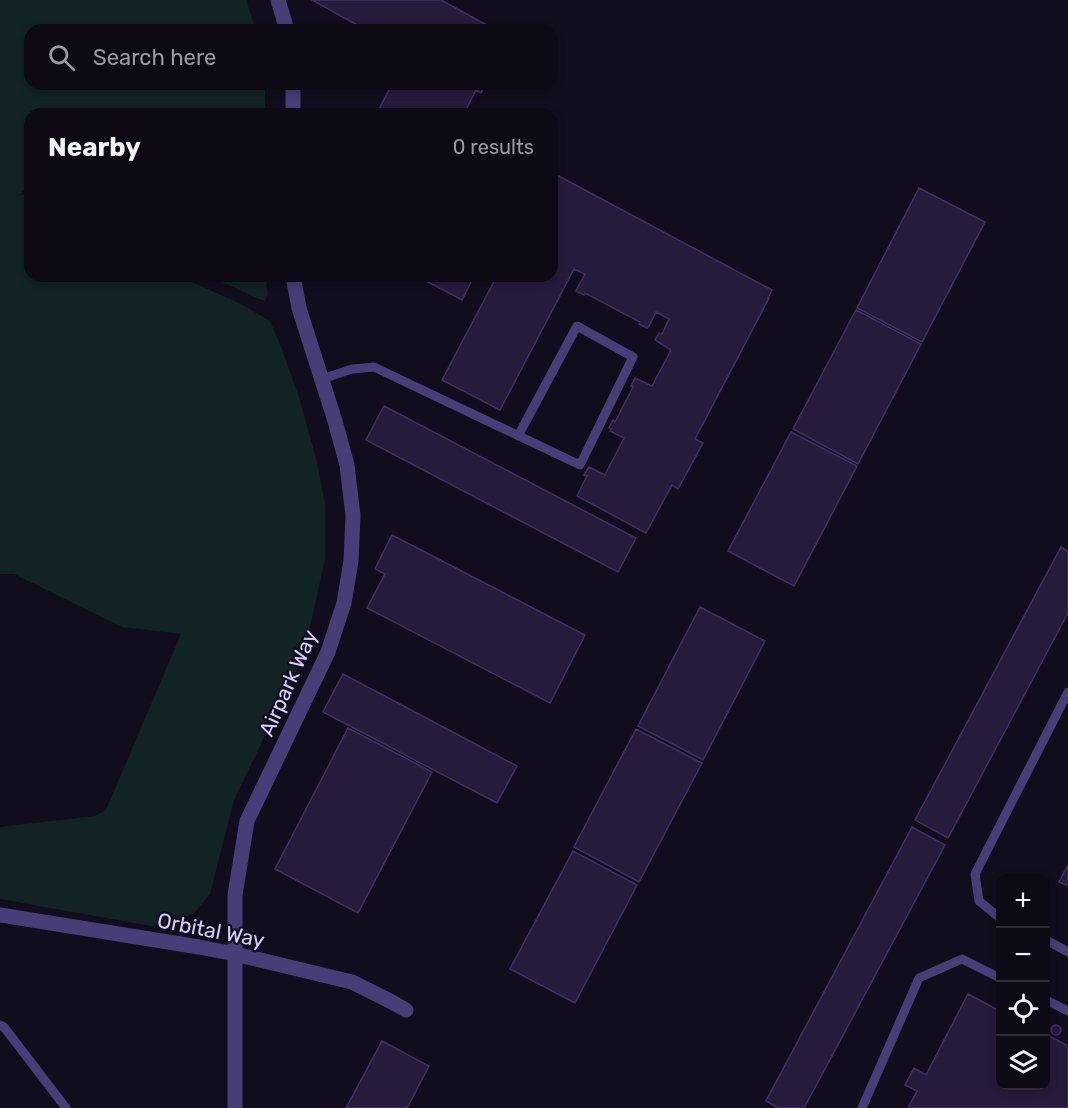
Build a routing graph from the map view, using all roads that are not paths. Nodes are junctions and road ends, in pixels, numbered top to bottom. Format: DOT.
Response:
graph roads {
  1 [pos="278,0"];
  2 [pos="285,24"];
  3 [pos="293,90"];
  4 [pos="293,108"];
  5 [pos="294,282"];
  6 [pos="322,379"];
  7 [pos="518,436"];
  8 [pos="1068,692"];
  9 [pos="0,915"];
  10 [pos="996,915"];
  11 [pos="1050,942"];
  12 [pos="1068,952"];
  13 [pos="235,954"];
  14 [pos="996,976"];
  15 [pos="1050,1002"];
  16 [pos="406,1010"];
  17 [pos="1068,1011"];
  18 [pos="0,1025"];
  19 [pos="66,1108"];
  20 [pos="235,1108"];
  21 [pos="862,1108"];
  1 -- 2 [label="street"];
  3 -- 4 [label="street"];
  5 -- 6 [label="street, Airpark Way"];
  6 -- 7 [label="lane"];
  6 -- 13 [label="street, Airpark Way"];
  7 -- 7 [label="lane"];
  8 -- 10 [label="lane"];
  9 -- 13 [label="street, Orbital Way"];
  11 -- 12 [label="lane"];
  13 -- 16 [label="street, Orbital Way"];
  13 -- 20 [label="street, Airpark Way"];
  14 -- 21 [label="lane"];
  15 -- 17 [label="lane"];
  18 -- 19 [label="lane"];
}
